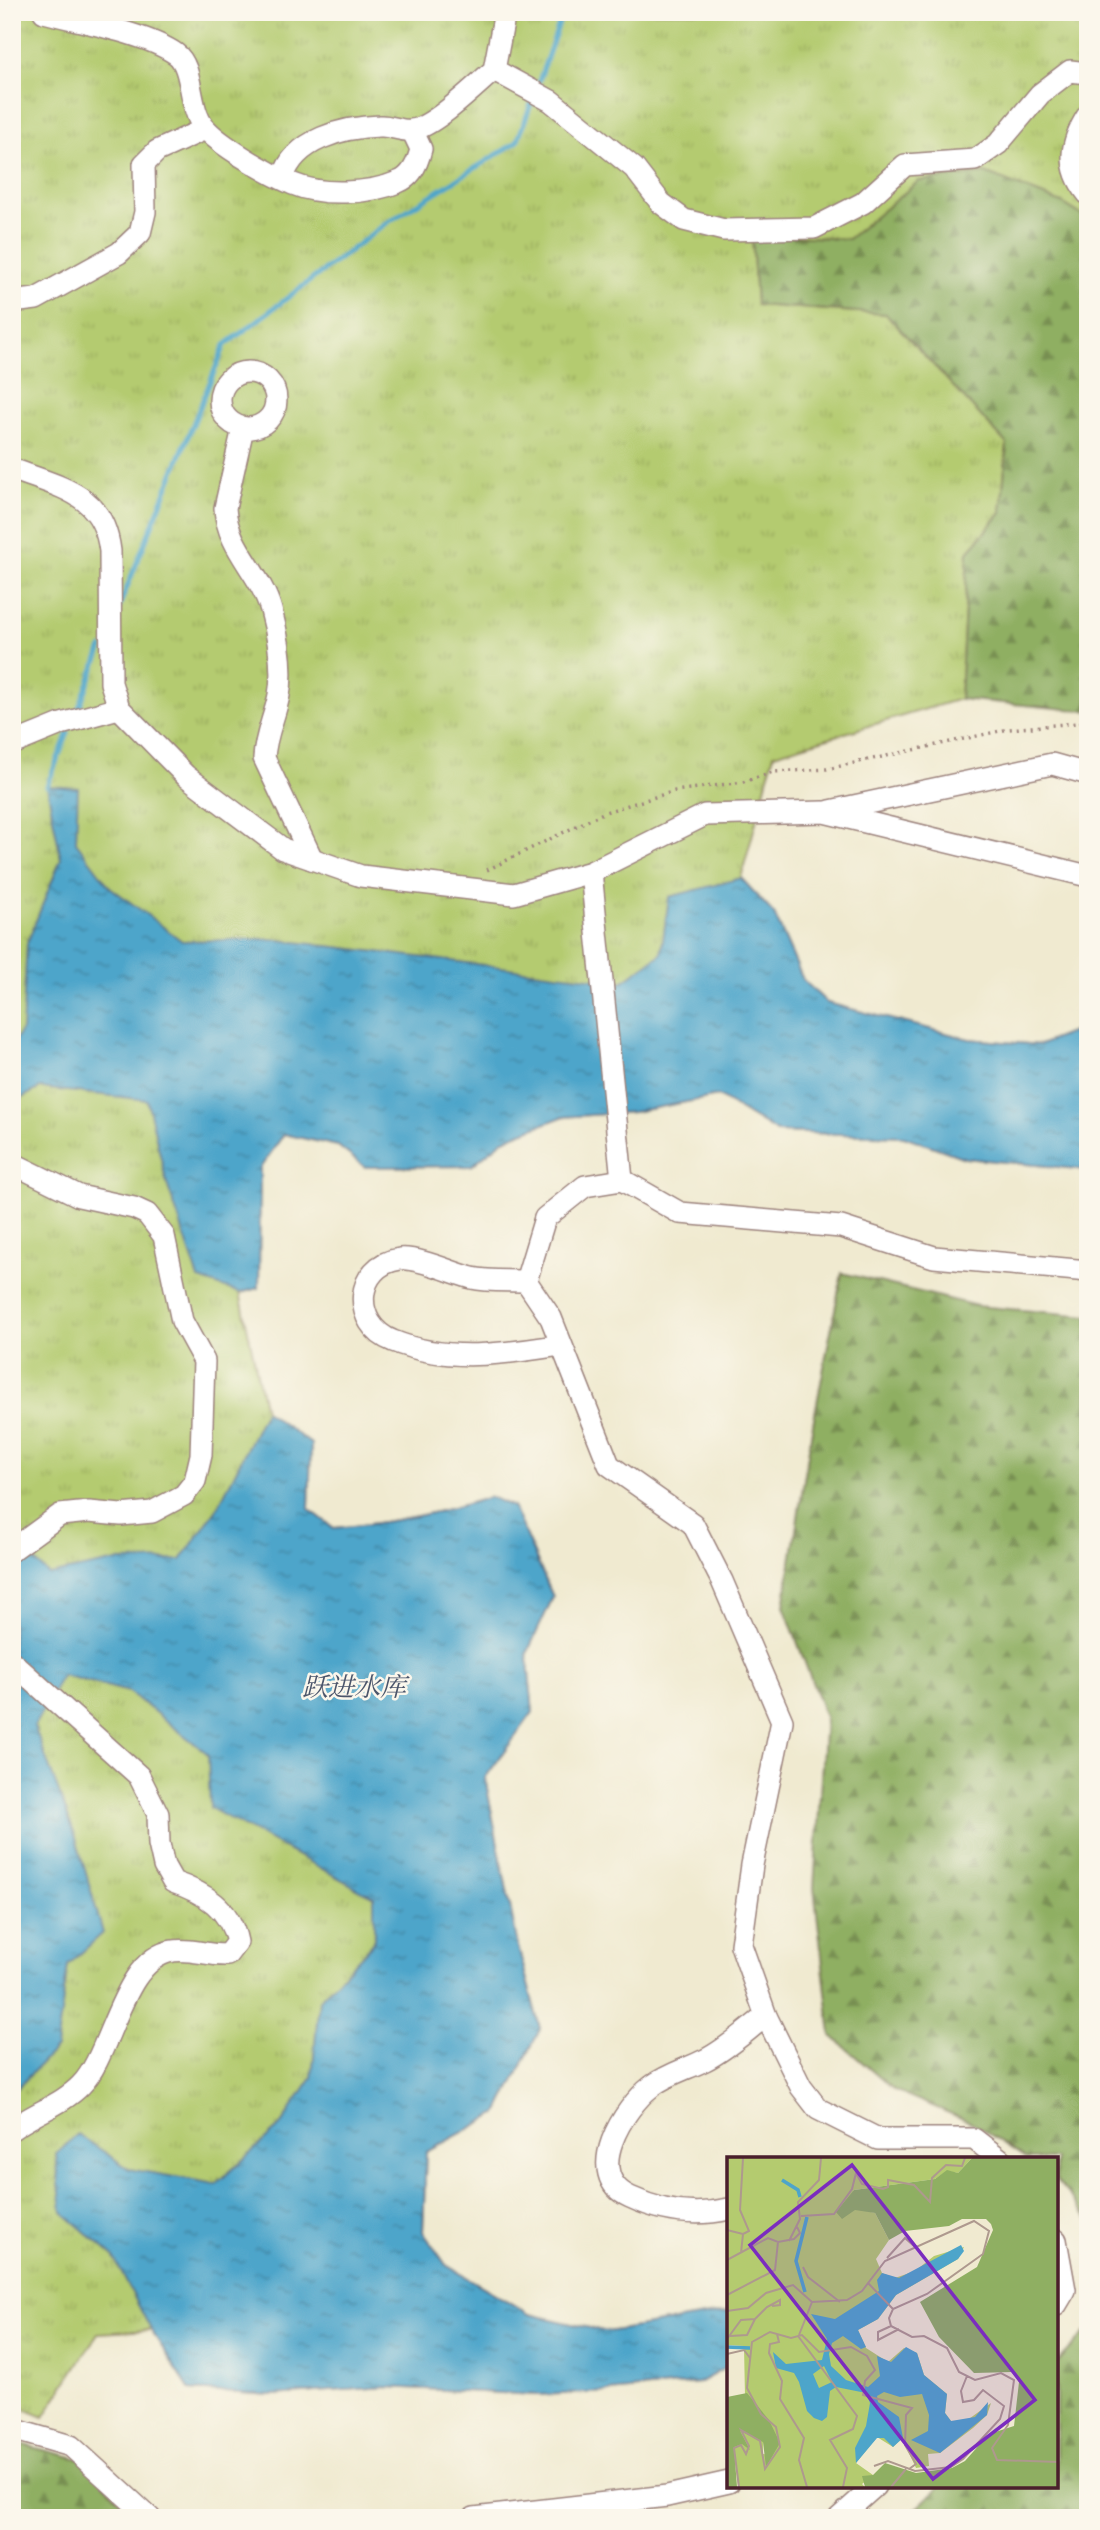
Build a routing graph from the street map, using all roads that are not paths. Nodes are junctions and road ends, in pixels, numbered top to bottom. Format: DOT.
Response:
graph roads {
  1 [pos="44,12"];
  2 [pos="505,12"];
  3 [pos="494,70"];
  4 [pos="1088,73"];
  5 [pos="1088,115"];
  6 [pos="205,129"];
  7 [pos="412,130"];
  8 [pos="283,178"];
  9 [pos="1088,194"];
  10 [pos="12,302"];
  11 [pos="243,428"];
  12 [pos="12,469"];
  13 [pos="119,708"];
  14 [pos="12,744"];
  15 [pos="1088,774"];
  16 [pos="824,812"];
  17 [pos="312,859"];
  18 [pos="591,872"];
  19 [pos="1088,876"];
  20 [pos="12,1163"];
  21 [pos="622,1180"];
  22 [pos="1088,1271"];
  23 [pos="526,1281"];
  24 [pos="561,1345"];
  25 [pos="12,1550"];
  26 [pos="12,1662"];
  27 [pos="766,2016"];
  28 [pos="12,2129"];
  29 [pos="997,2157"];
  30 [pos="727,2209"];
  31 [pos="1058,2251"];
  32 [pos="1058,2302"];
  33 [pos="12,2429"];
  34 [pos="727,2482"];
  35 [pos="873,2488"];
  36 [pos="150,2518"];
  37 [pos="474,2518"];
  38 [pos="839,2518"];
  1 -- 6 [label="street"];
  2 -- 3 [label="street"];
  3 -- 4 [label="street"];
  3 -- 7 [label="street"];
  5 -- 9 [label="street"];
  6 -- 8 [label="street"];
  6 -- 10 [label="street"];
  7 -- 8 [label="street"];
  7 -- 8 [label="street"];
  11 -- 17 [label="street"];
  12 -- 13 [label="street"];
  13 -- 14 [label="street"];
  13 -- 17 [label="street"];
  15 -- 16 [label="street"];
  16 -- 18 [label="street"];
  16 -- 19 [label="street"];
  17 -- 18 [label="street"];
  18 -- 21 [label="street"];
  20 -- 25 [label="street"];
  21 -- 22 [label="street"];
  21 -- 23 [label="street"];
  23 -- 24 [label="street"];
  23 -- 24 [label="street"];
  24 -- 27 [label="street"];
  26 -- 28 [label="street"];
  27 -- 29 [label="street"];
  27 -- 30 [label="street"];
  31 -- 32 [label="street"];
  33 -- 36 [label="street"];
  34 -- 37 [label="street"];
  35 -- 38 [label="street"];
}
